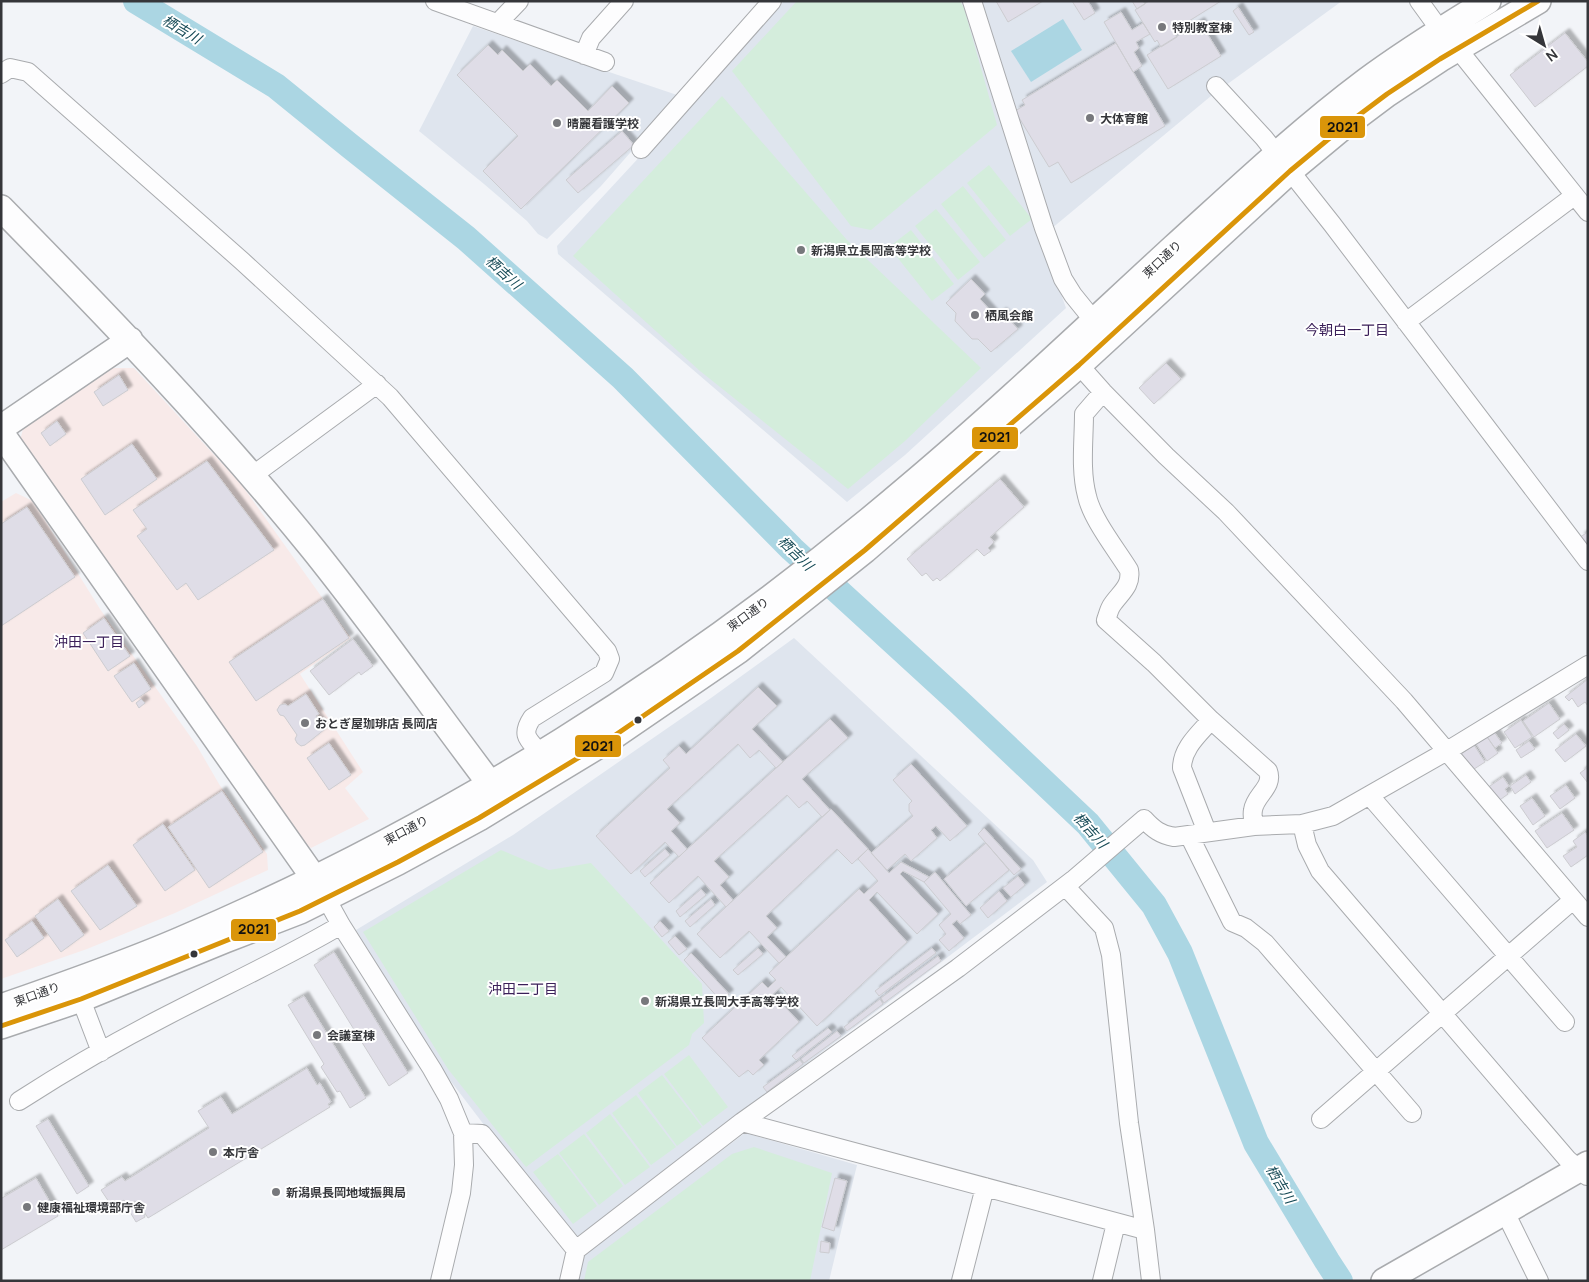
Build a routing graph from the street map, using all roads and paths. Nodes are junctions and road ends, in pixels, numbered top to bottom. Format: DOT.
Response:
graph roads {
  1 [pos="436,1"];
  2 [pos="519,1"];
  3 [pos="624,1"];
  4 [pos="772,1"];
  5 [pos="972,1"];
  6 [pos="1419,1"];
  7 [pos="1488,1"];
  8 [pos="1538,1"];
  9 [pos="498,24"];
  10 [pos="1449,39"];
  11 [pos="584,56"];
  12 [pos="605,62"];
  13 [pos="1,74"];
  14 [pos="1216,86"];
  15 [pos="641,149"];
  16 [pos="1283,162"];
  17 [pos="1574,196"];
  18 [pos="1,208"];
  19 [pos="1588,212"];
  20 [pos="1094,321"];
  21 [pos="1406,322"];
  22 [pos="130,340"];
  23 [pos="1072,356"];
  24 [pos="377,384"];
  25 [pos="1103,392"];
  26 [pos="1,428"];
  27 [pos="1,433"];
  28 [pos="252,476"];
  29 [pos="1588,561"];
  30 [pos="786,600"];
  31 [pos="1588,665"];
  32 [pos="1211,720"];
  33 [pos="1447,751"];
  34 [pos="541,754"];
  35 [pos="498,794"];
  36 [pos="1370,796"];
  37 [pos="1302,824"];
  38 [pos="1254,826"];
  39 [pos="1207,832"];
  40 [pos="1189,835"];
  41 [pos="1069,883"];
  42 [pos="320,888"];
  43 [pos="1573,900"];
  44 [pos="1588,917"];
  45 [pos="341,925"];
  46 [pos="1509,956"];
  47 [pos="77,990"];
  48 [pos="1,1007"];
  49 [pos="1442,1013"];
  50 [pos="1565,1022"];
  51 [pos="1,1026"];
  52 [pos="101,1052"];
  53 [pos="1376,1072"];
  54 [pos="19,1101"];
  55 [pos="1412,1113"];
  56 [pos="1321,1119"];
  57 [pos="742,1122"];
  58 [pos="463,1133"];
  59 [pos="1585,1170"];
  60 [pos="985,1187"];
  61 [pos="1505,1212"];
  62 [pos="1116,1223"];
  63 [pos="1145,1230"];
  64 [pos="576,1250"];
  65 [pos="1390,1277"];
  66 [pos="440,1281"];
  67 [pos="569,1281"];
  68 [pos="960,1281"];
  69 [pos="1102,1281"];
  70 [pos="1151,1281"];
  71 [pos="1539,1281"];
  1 -- 9 [label="street"];
  2 -- 9 [label="street"];
  3 -- 11 [label="street"];
  4 -- 15 [label="street"];
  5 -- 20 [label="street"];
  6 -- 10 [label="street"];
  7 -- 10 [label="street, 東口通り"];
  8 -- 10 [label="street, 東口通り"];
  9 -- 11 [label="street"];
  10 -- 16 [label="street, 東口通り"];
  10 -- 17 [label="street"];
  11 -- 12 [label="street"];
  13 -- 24 [label="street"];
  14 -- 16 [label="street"];
  16 -- 20 [label="street, 東口通り"];
  16 -- 21 [label="street"];
  16 -- 23 [label="street, 東口通り"];
  17 -- 19 [label="street"];
  17 -- 21 [label="street"];
  18 -- 22 [label="street"];
  20 -- 23 [label="street, 東口通り"];
  21 -- 29 [label="street"];
  22 -- 26 [label="street"];
  22 -- 28 [label="street"];
  23 -- 25 [label="street"];
  23 -- 30 [label="street, 東口通り"];
  24 -- 28 [label="street"];
  24 -- 34 [label="street"];
  25 -- 32 [label="street"];
  25 -- 33 [label="street"];
  27 -- 42 [label="street"];
  28 -- 35 [label="street"];
  30 -- 34 [label="street, 東口通り"];
  30 -- 35 [label="street, 東口通り"];
  31 -- 33 [label="street"];
  32 -- 38 [label="street"];
  32 -- 39 [label="street"];
  33 -- 36 [label="street"];
  33 -- 43 [label="street"];
  34 -- 35 [label="street, 東口通り"];
  35 -- 42 [label="street, 東口通り"];
  36 -- 37 [label="street"];
  36 -- 46 [label="street"];
  37 -- 38 [label="street"];
  37 -- 49 [label="street"];
  38 -- 39 [label="street"];
  39 -- 40 [label="street"];
  40 -- 41 [label="street"];
  40 -- 53 [label="street"];
  41 -- 57 [label="street"];
  41 -- 63 [label="street"];
  42 -- 45 [label="street"];
  42 -- 47 [label="street, 東口通り"];
  43 -- 44 [label="street"];
  43 -- 46 [label="street"];
  45 -- 52 [label="street"];
  45 -- 58 [label="street"];
  46 -- 49 [label="street"];
  46 -- 50 [label="street"];
  47 -- 48 [label="street, 東口通り"];
  47 -- 51 [label="street, 東口通り"];
  47 -- 52 [label="street"];
  49 -- 53 [label="street"];
  49 -- 59 [label="street"];
  52 -- 54 [label="street"];
  53 -- 55 [label="street"];
  53 -- 56 [label="street"];
  57 -- 60 [label="street"];
  57 -- 64 [label="street"];
  58 -- 64 [label="street"];
  58 -- 66 [label="street"];
  59 -- 61 [label="street"];
  60 -- 62 [label="street"];
  60 -- 68 [label="street"];
  61 -- 65 [label="street"];
  61 -- 71 [label="street"];
  62 -- 63 [label="street"];
  62 -- 69 [label="street"];
  63 -- 70 [label="street"];
  64 -- 67 [label="street"];
}
